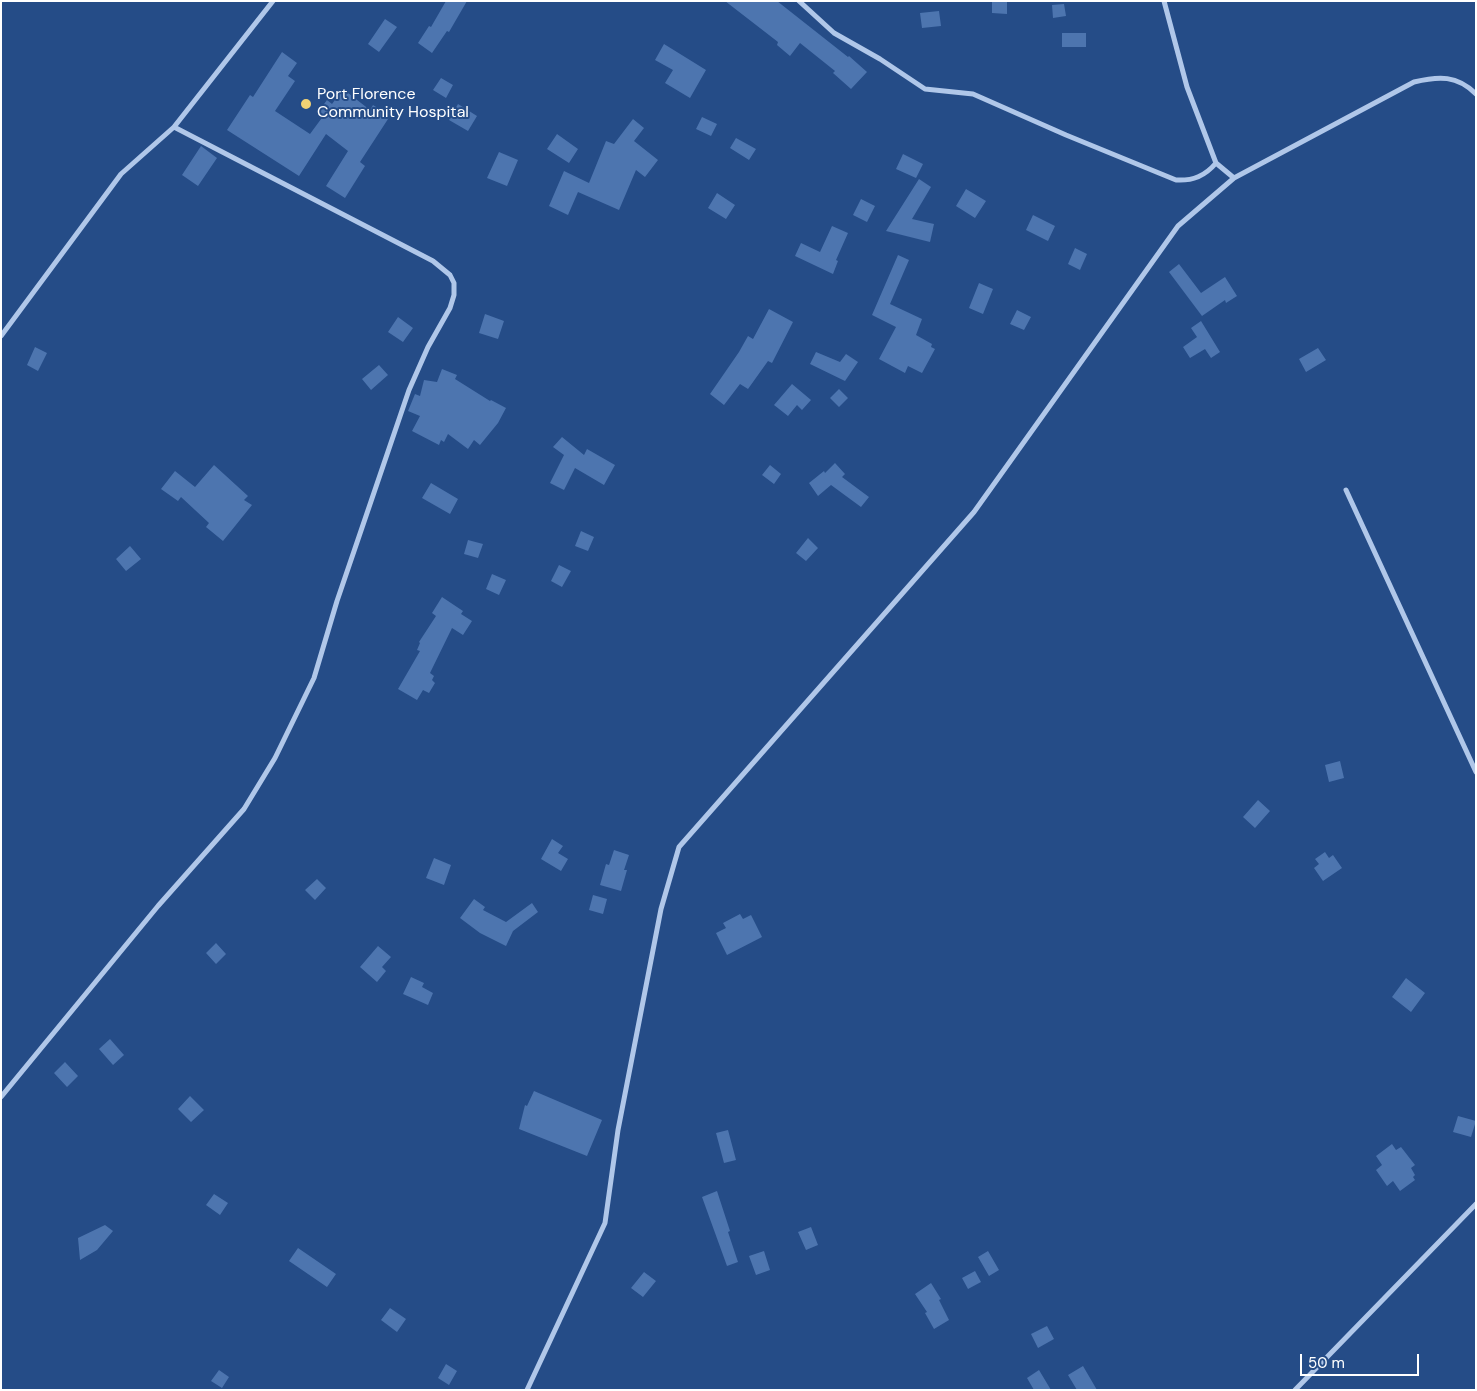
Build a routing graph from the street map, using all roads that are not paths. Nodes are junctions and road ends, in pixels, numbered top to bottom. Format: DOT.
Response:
graph roads {
  1 [pos="273,1"];
  2 [pos="799,1"];
  3 [pos="1164,1"];
  4 [pos="1476,94"];
  5 [pos="174,127"];
  6 [pos="1216,163"];
  7 [pos="1234,178"];
  8 [pos="1,336"];
  9 [pos="1346,490"];
  10 [pos="1476,772"];
  11 [pos="1,1097"];
  12 [pos="1476,1204"];
  13 [pos="527,1390"];
  14 [pos="1295,1390"];
  1 -- 5 [label="street"];
  2 -- 6 [label="street"];
  3 -- 6 [label="street"];
  4 -- 7 [label="street"];
  5 -- 8 [label="street"];
  5 -- 11 [label="street"];
  6 -- 7 [label="street"];
  7 -- 13 [label="street"];
  9 -- 10 [label="street"];
  12 -- 14 [label="street"];
}
